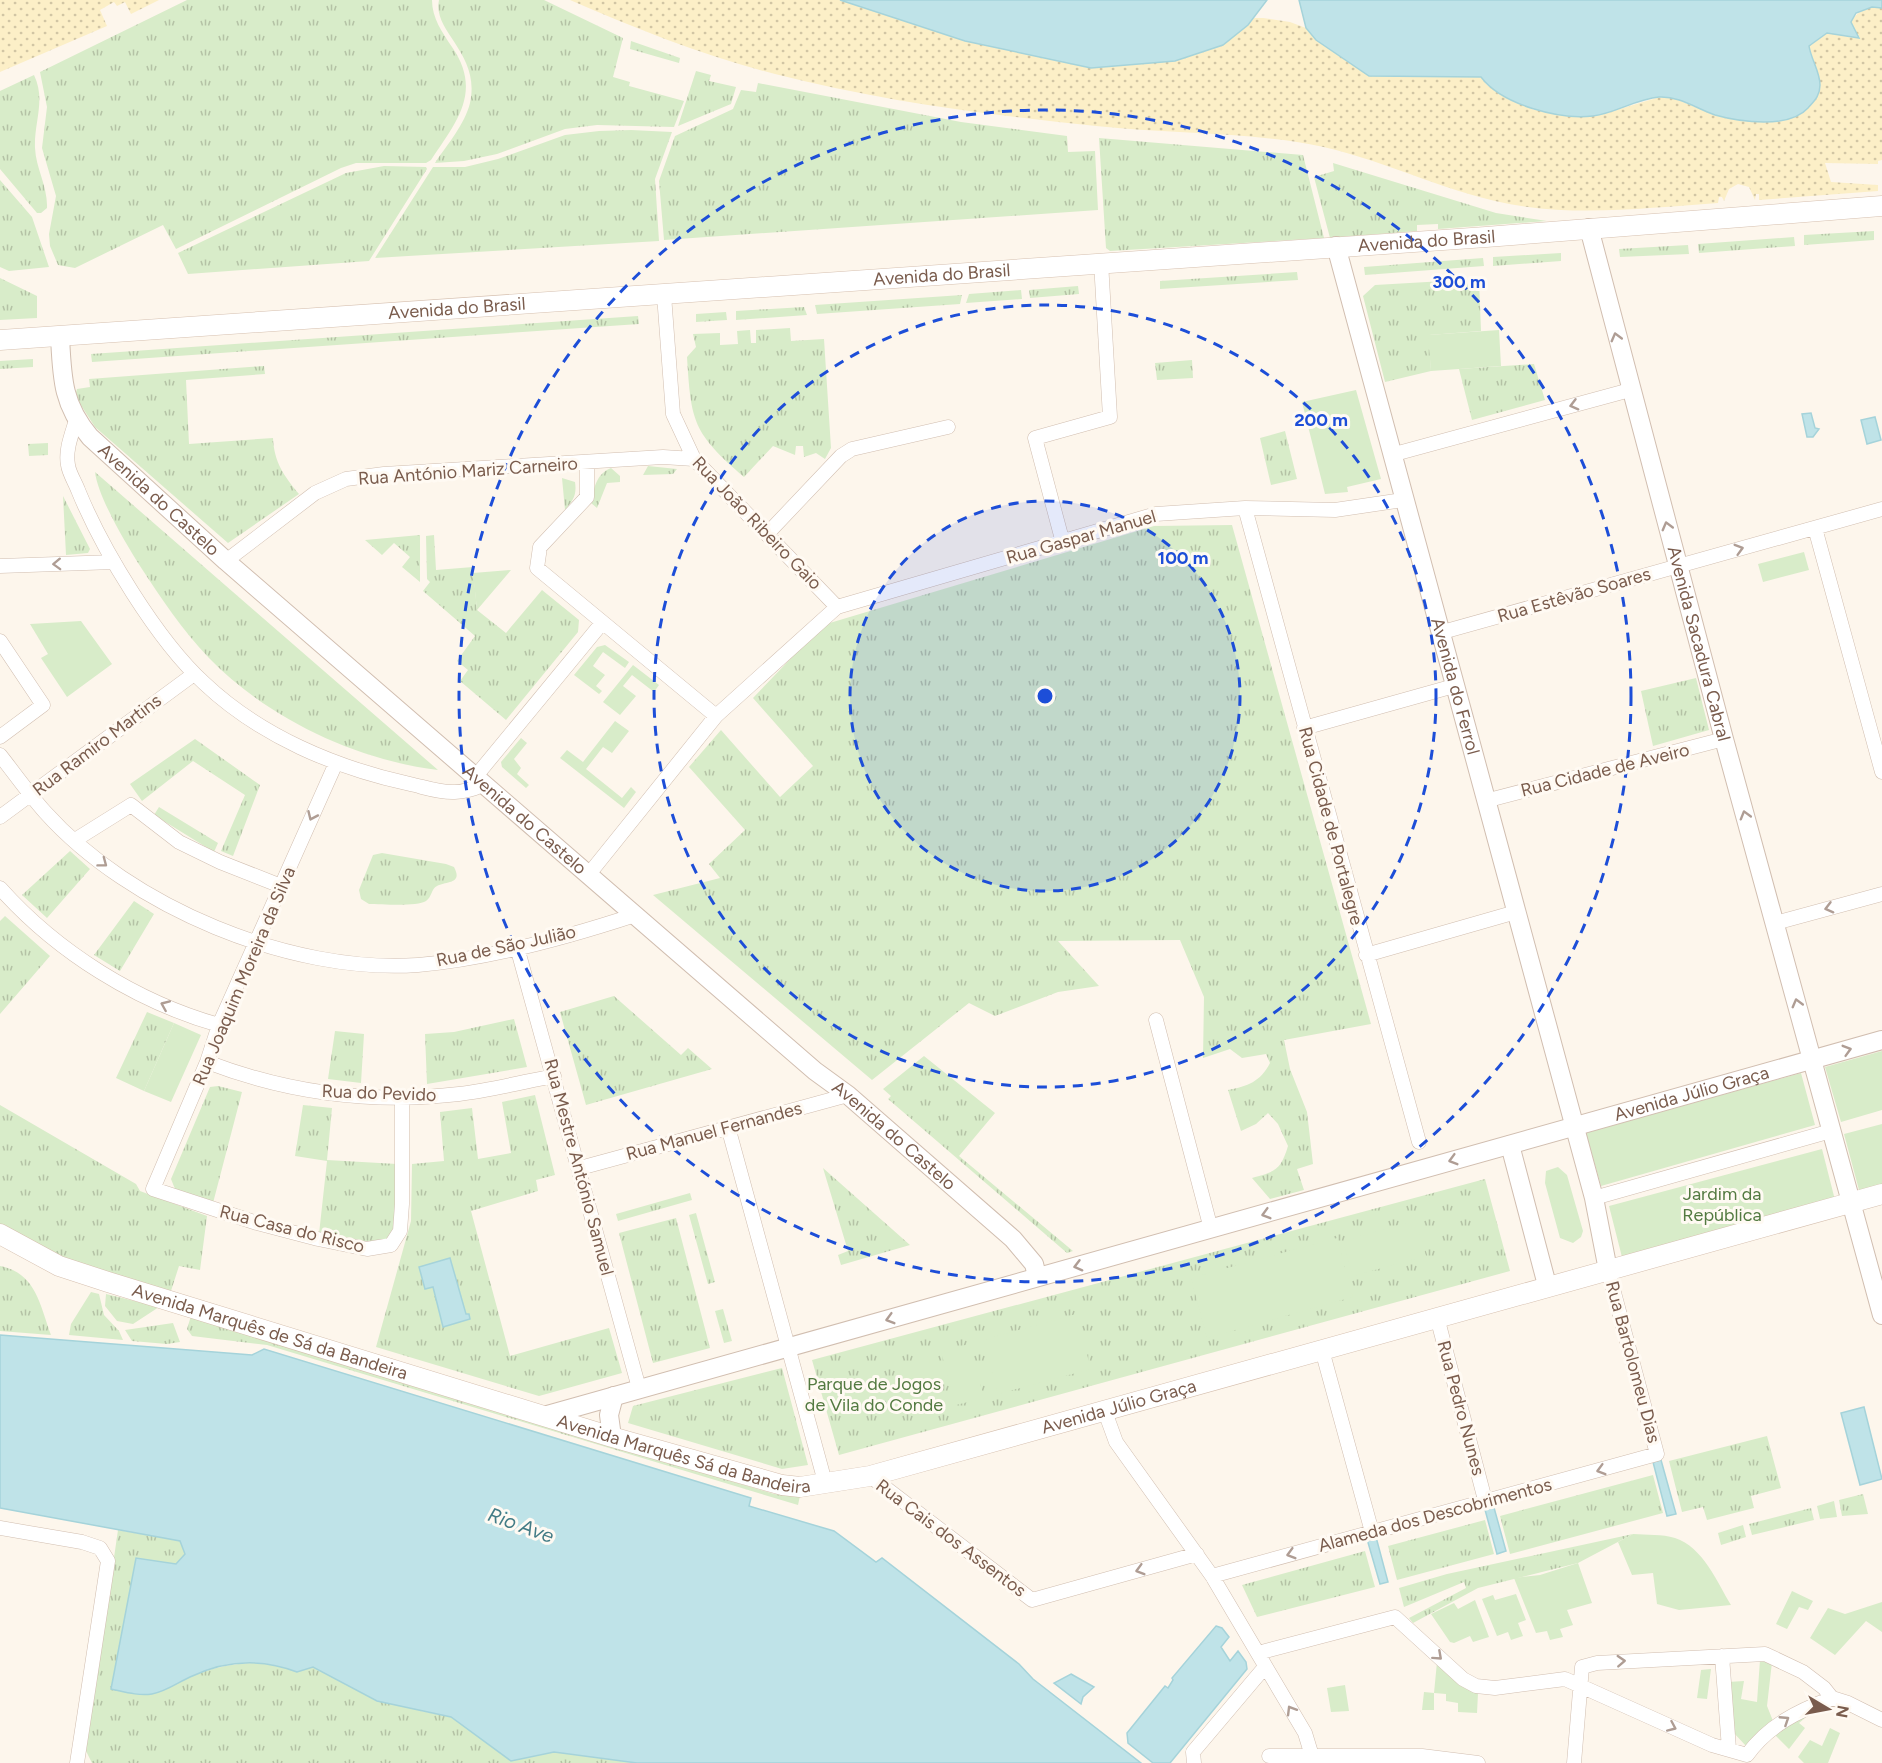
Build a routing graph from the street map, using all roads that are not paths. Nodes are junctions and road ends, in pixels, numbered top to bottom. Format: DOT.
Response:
graph roads {
  1 [pos="1882,207"];
  2 [pos="1589,228"];
  3 [pos="1336,246"];
  4 [pos="1101,262"];
  5 [pos="664,295"];
  6 [pos="60,336"];
  7 [pos="0,340"];
  8 [pos="1630,390"];
  9 [pos="76,420"];
  10 [pos="948,427"];
  11 [pos="681,436"];
  12 [pos="1391,454"];
  13 [pos="663,457"];
  14 [pos="694,459"];
  15 [pos="587,463"];
  16 [pos="1403,500"];
  17 [pos="1245,508"];
  18 [pos="1882,509"];
  19 [pos="1815,528"];
  20 [pos="768,533"];
  21 [pos="1063,543"];
  22 [pos="226,561"];
  23 [pos="114,562"];
  24 [pos="0,566"];
  25 [pos="1678,566"];
  26 [pos="837,607"];
  27 [pos="602,623"];
  28 [pos="1439,633"];
  29 [pos="0,641"];
  30 [pos="194,674"];
  31 [pos="1454,686"];
  32 [pos="716,716"];
  33 [pos="1304,728"];
  34 [pos="0,737"];
  35 [pos="1724,739"];
  36 [pos="0,755"];
  37 [pos="336,763"];
  38 [pos="1882,772"];
  39 [pos="481,780"];
  40 [pos="31,794"];
  41 [pos="1485,801"];
  42 [pos="0,817"];
  43 [pos="75,840"];
  44 [pos="589,874"];
  45 [pos="281,886"];
  46 [pos="0,888"];
  47 [pos="1882,894"];
  48 [pos="1516,912"];
  49 [pos="635,915"];
  50 [pos="1775,923"];
  51 [pos="262,945"];
  52 [pos="517,947"];
  53 [pos="1366,955"];
  54 [pos="1156,1020"];
  55 [pos="219,1025"];
  56 [pos="1882,1040"];
  57 [pos="1811,1060"];
  58 [pos="207,1062"];
  59 [pos="554,1076"];
  60 [pos="848,1095"];
  61 [pos="402,1097"];
  62 [pos="728,1127"];
  63 [pos="1574,1127"];
  64 [pos="1831,1131"];
  65 [pos="1419,1142"];
  66 [pos="1510,1145"];
  67 [pos="580,1168"];
  68 [pos="153,1189"];
  69 [pos="1882,1194"];
  70 [pos="1594,1198"];
  71 [pos="1850,1203"];
  72 [pos="1211,1229"];
  73 [pos="0,1234"];
  74 [pos="1608,1270"];
  75 [pos="1037,1276"];
  76 [pos="1547,1285"];
  77 [pos="1882,1315"];
  78 [pos="1437,1317"];
  79 [pos="789,1348"];
  80 [pos="1322,1350"];
  81 [pos="639,1388"];
  82 [pos="614,1396"];
  83 [pos="1104,1409"];
  84 [pos="544,1416"];
  85 [pos="612,1437"];
  86 [pos="1658,1454"];
  87 [pos="870,1476"];
  88 [pos="825,1482"];
  89 [pos="1485,1500"];
  90 [pos="0,1528"];
  91 [pos="1372,1532"];
  92 [pos="1197,1554"];
  93 [pos="1212,1576"];
  94 [pos="1258,1653"];
  95 [pos="1722,1656"];
  96 [pos="1264,1668"];
  97 [pos="1580,1686"];
  98 [pos="1832,1698"];
  99 [pos="1882,1720"];
  100 [pos="1729,1749"];
  101 [pos="1269,1756"];
  102 [pos="1312,1756"];
  103 [pos="77,1763"];
  104 [pos="1194,1763"];
  105 [pos="1478,1763"];
  106 [pos="1574,1763"];
  1 -- 2 [label="main road, Avenida do Brasil"];
  2 -- 3 [label="main road, Avenida do Brasil"];
  8 -- 2 [label="street, Avenida Sacadura Cabral, one-way"];
  3 -- 4 [label="main road, Avenida do Brasil"];
  3 -- 12 [label="street, Avenida do Ferrol"];
  4 -- 5 [label="main road, Avenida do Brasil"];
  4 -- 21 [label="street"];
  5 -- 6 [label="main road, Avenida do Brasil"];
  5 -- 11 [label="street, Rua João Ribeiro Gaio"];
  6 -- 7 [label="main road, Avenida do Brasil"];
  6 -- 9 [label="street, Avenida do Castelo"];
  8 -- 12 [label="street, one-way"];
  25 -- 8 [label="street, Avenida Sacadura Cabral, one-way"];
  9 -- 22 [label="street, Avenida do Castelo"];
  9 -- 23 [label="street"];
  10 -- 20 [label="street"];
  11 -- 13 [label="street"];
  11 -- 14 [label="street, Rua João Ribeiro Gaio"];
  12 -- 16 [label="street, Avenida do Ferrol"];
  13 -- 14 [label="street, Rua António Mariz Carneiro"];
  13 -- 15 [label="street, Rua António Mariz Carneiro"];
  14 -- 20 [label="street, Rua João Ribeiro Gaio"];
  15 -- 22 [label="street, Rua António Mariz Carneiro"];
  15 -- 27 [label="street"];
  16 -- 17 [label="street, Rua Gaspar Manuel"];
  16 -- 28 [label="street, Avenida do Ferrol"];
  17 -- 21 [label="street, Rua Gaspar Manuel"];
  17 -- 33 [label="street, Rua Cidade de Portalegre"];
  18 -- 19 [label="street, Rua Estêvão Soares"];
  25 -- 19 [label="street, Rua Estêvão Soares, one-way"];
  19 -- 38 [label="street"];
  20 -- 26 [label="street, Rua João Ribeiro Gaio"];
  21 -- 26 [label="street, Rua Gaspar Manuel"];
  22 -- 39 [label="street, Avenida do Castelo"];
  23 -- 24 [label="street, one-way"];
  23 -- 30 [label="street"];
  25 -- 28 [label="street, Rua Estêvão Soares"];
  25 -- 35 [label="street, Avenida Sacadura Cabral"];
  26 -- 32 [label="street"];
  27 -- 32 [label="street"];
  27 -- 39 [label="street"];
  28 -- 31 [label="street, Avenida do Ferrol"];
  29 -- 34 [label="street"];
  30 -- 37 [label="street"];
  30 -- 40 [label="street, Rua Ramiro Martins"];
  31 -- 33 [label="street"];
  31 -- 41 [label="street, Avenida do Ferrol"];
  32 -- 44 [label="street"];
  33 -- 53 [label="street, Rua Cidade de Portalegre"];
  35 -- 41 [label="street, Rua Cidade de Aveiro"];
  50 -- 35 [label="street, Avenida Sacadura Cabral, one-way"];
  36 -- 40 [label="street, Rua de São Julião"];
  37 -- 39 [label="street"];
  37 -- 45 [label="street, Rua Joaquim Moreira da Silva, one-way"];
  39 -- 44 [label="street, Avenida do Castelo"];
  40 -- 42 [label="street, Rua Ramiro Martins"];
  40 -- 43 [label="street, Rua de São Julião"];
  41 -- 48 [label="street, Avenida do Ferrol"];
  43 -- 45 [label="street"];
  43 -- 51 [label="street, Rua de São Julião, one-way"];
  44 -- 49 [label="street, Avenida do Castelo"];
  45 -- 51 [label="street, Rua Joaquim Moreira da Silva"];
  55 -- 46 [label="street, one-way"];
  47 -- 50 [label="street, one-way"];
  48 -- 53 [label="street"];
  48 -- 63 [label="street, Avenida do Ferrol"];
  49 -- 52 [label="street, Rua de São Julião"];
  49 -- 60 [label="street, Avenida do Castelo"];
  57 -- 50 [label="street, Avenida Sacadura Cabral, one-way"];
  51 -- 52 [label="street, Rua de São Julião"];
  51 -- 55 [label="street, Rua Joaquim Moreira da Silva"];
  52 -- 59 [label="street, Rua Mestre António Samuel"];
  53 -- 65 [label="street, Rua Cidade de Portalegre"];
  54 -- 72 [label="street"];
  55 -- 58 [label="street, Rua Joaquim Moreira da Silva"];
  57 -- 56 [label="street, Avenida Júlio Graça, one-way"];
  57 -- 63 [label="street, Avenida Júlio Graça"];
  57 -- 64 [label="street"];
  58 -- 61 [label="street, Rua do Pevido"];
  58 -- 68 [label="street, Rua Joaquim Moreira da Silva"];
  59 -- 61 [label="street, Rua do Pevido"];
  59 -- 67 [label="street, Rua Mestre António Samuel"];
  60 -- 62 [label="street, Rua Manuel Fernandes"];
  60 -- 75 [label="street, Avenida do Castelo"];
  61 -- 68 [label="street, Rua Casa do Risco"];
  62 -- 67 [label="street, Rua Manuel Fernandes"];
  62 -- 79 [label="street"];
  63 -- 66 [label="street, Avenida Júlio Graça"];
  63 -- 70 [label="street"];
  64 -- 70 [label="street"];
  64 -- 71 [label="street"];
  66 -- 72 [label="street, Avenida Júlio Graça, one-way"];
  66 -- 76 [label="street"];
  67 -- 81 [label="street, Rua Mestre António Samuel"];
  69 -- 71 [label="main road, Avenida Júlio Graça"];
  70 -- 74 [label="street"];
  71 -- 74 [label="main road, Avenida Júlio Graça"];
  71 -- 77 [label="street"];
  72 -- 75 [label="street, Avenida Júlio Graça, one-way"];
  73 -- 84 [label="main road, Avenida Marquês de Sá da Bandeira"];
  74 -- 76 [label="main road, Avenida Júlio Graça"];
  74 -- 86 [label="street, Rua Bartolomeu Dias"];
  75 -- 79 [label="street, Avenida Júlio Graça, one-way"];
  76 -- 78 [label="main road, Avenida Júlio Graça"];
  78 -- 80 [label="main road, Avenida Júlio Graça"];
  78 -- 89 [label="street, Rua Pedro Nunes"];
  79 -- 81 [label="street, Avenida Júlio Graça"];
  79 -- 88 [label="street"];
  80 -- 83 [label="main road, Avenida Júlio Graça"];
  80 -- 91 [label="street"];
  81 -- 82 [label="street, Avenida Júlio Graça"];
  82 -- 84 [label="street, Avenida Júlio Graça"];
  82 -- 85 [label="street"];
  83 -- 87 [label="main road, Avenida Júlio Graça"];
  83 -- 92 [label="street"];
  84 -- 85 [label="main road, Avenida Marquês Sá da Bandeira"];
  85 -- 88 [label="main road, Avenida Marquês Sá da Bandeira"];
  86 -- 89 [label="street, Alameda dos Descobrimentos, one-way"];
  87 -- 88 [label="main road, Avenida Júlio Graça"];
  92 -- 87 [label="street, Rua Cais dos Assentos, one-way"];
  89 -- 91 [label="street, Alameda dos Descobrimentos"];
  90 -- 103 [label="street"];
  91 -- 93 [label="street, Alameda dos Descobrimentos, one-way"];
  92 -- 93 [label="street"];
  93 -- 94 [label="street"];
  94 -- 96 [label="street"];
  94 -- 97 [label="street, one-way"];
  97 -- 95 [label="street, one-way"];
  95 -- 98 [label="street"];
  95 -- 100 [label="street"];
  102 -- 96 [label="street, one-way"];
  96 -- 104 [label="street"];
  97 -- 100 [label="street, one-way"];
  97 -- 106 [label="street"];
  98 -- 99 [label="street"];
  100 -- 98 [label="street, one-way"];
  101 -- 102 [label="street"];
  102 -- 105 [label="street"];
}
